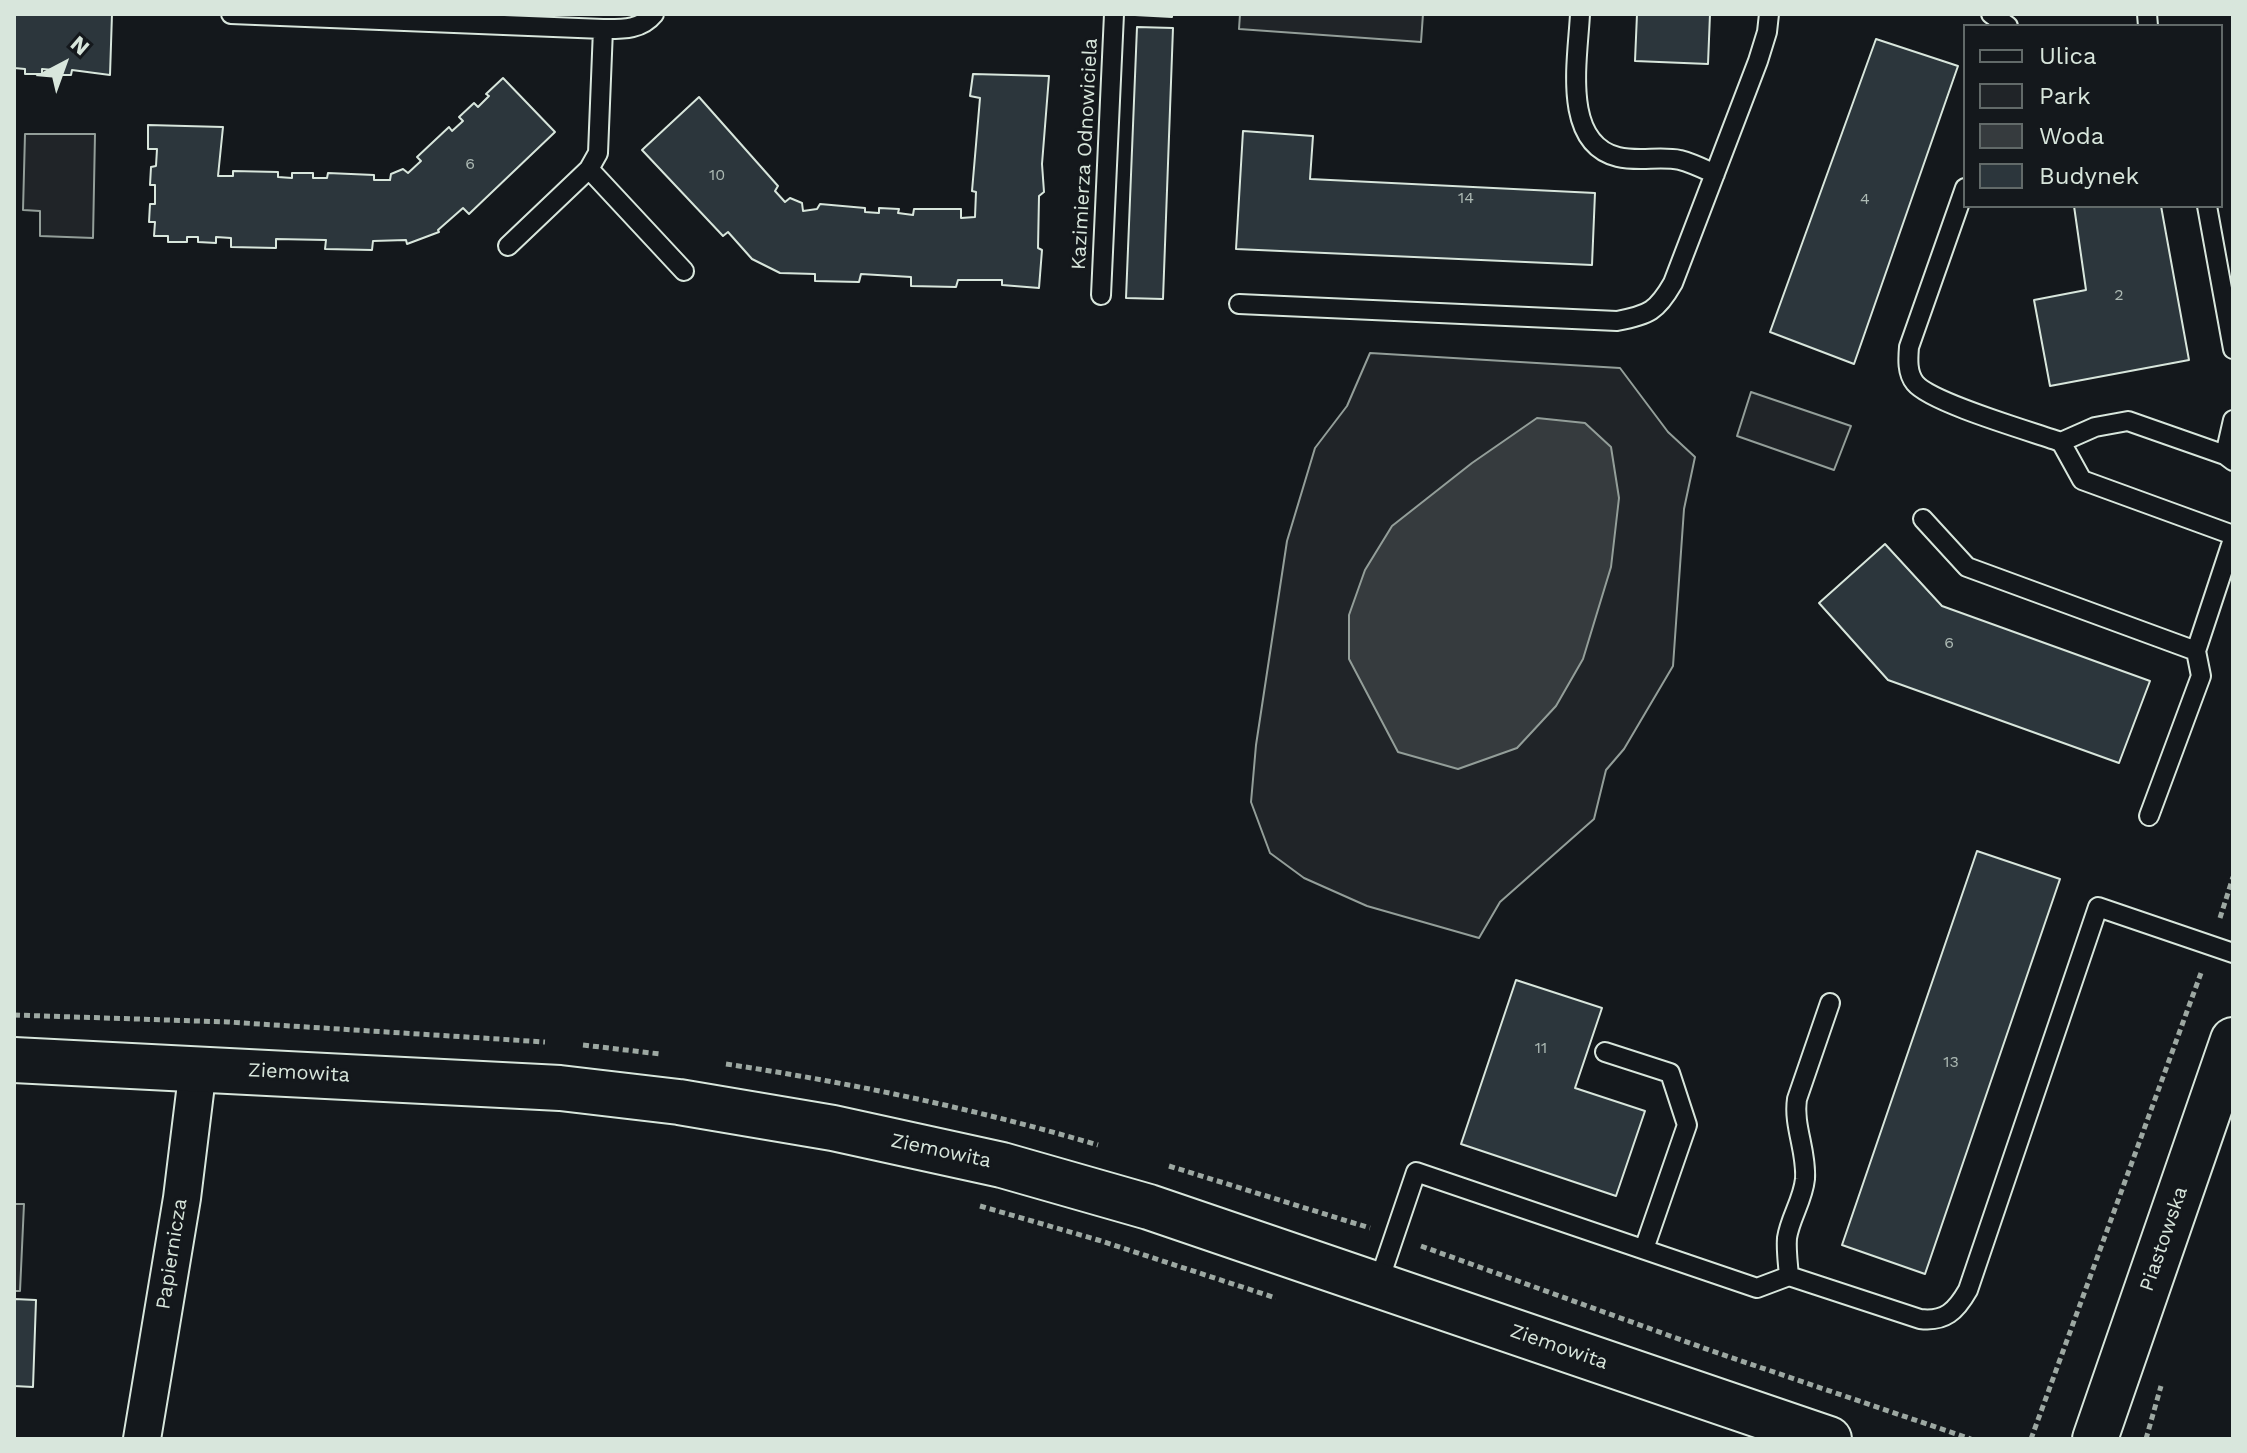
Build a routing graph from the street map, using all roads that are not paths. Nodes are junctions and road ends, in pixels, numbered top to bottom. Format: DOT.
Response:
graph roads {
  1 [pos="231,14"];
  2 [pos="654,14"];
  3 [pos="1114,14"];
  4 [pos="1580,14"];
  5 [pos="1769,14"];
  6 [pos="603,29"];
  7 [pos="589,169"];
  8 [pos="1715,174"];
  9 [pos="1963,194"];
  10 [pos="2207,208"];
  11 [pos="508,246"];
  12 [pos="684,271"];
  13 [pos="1101,295"];
  14 [pos="1239,304"];
  15 [pos="2233,349"];
  16 [pos="2233,420"];
  17 [pos="2061,442"];
  18 [pos="2229,458"];
  19 [pos="1923,519"];
  20 [pos="2233,537"];
  21 [pos="2196,651"];
  22 [pos="2149,816"];
  23 [pos="2233,953"];
  24 [pos="1830,1003"];
  25 [pos="2233,1040"];
  26 [pos="1605,1052"];
  27 [pos="14,1060"];
  28 [pos="198,1068"];
  29 [pos="1644,1249"];
  30 [pos="1789,1276"];
  31 [pos="1378,1285"];
  32 [pos="142,1439"];
  33 [pos="1829,1439"];
  34 [pos="2095,1439"];
  1 -- 6 [label="lane"];
  2 -- 6 [label="lane"];
  3 -- 13 [label="lane, Kazimierza Odnowiciela"];
  4 -- 8 [label="lane"];
  5 -- 8 [label="lane"];
  6 -- 7 [label="lane"];
  7 -- 11 [label="lane"];
  7 -- 12 [label="lane"];
  8 -- 14 [label="lane"];
  9 -- 17 [label="lane"];
  10 -- 15 [label="lane"];
  16 -- 18 [label="lane"];
  17 -- 18 [label="lane"];
  17 -- 20 [label="lane"];
  19 -- 21 [label="lane"];
  20 -- 21 [label="lane"];
  21 -- 22 [label="lane"];
  23 -- 30 [label="lane"];
  24 -- 30 [label="lane"];
  25 -- 34 [label="street, Piastowska"];
  26 -- 29 [label="lane"];
  27 -- 28 [label="street, Ziemowita"];
  28 -- 31 [label="street, Ziemowita"];
  28 -- 32 [label="street, Papiernicza"];
  29 -- 30 [label="lane"];
  29 -- 31 [label="lane"];
  31 -- 33 [label="street, Ziemowita"];
}
